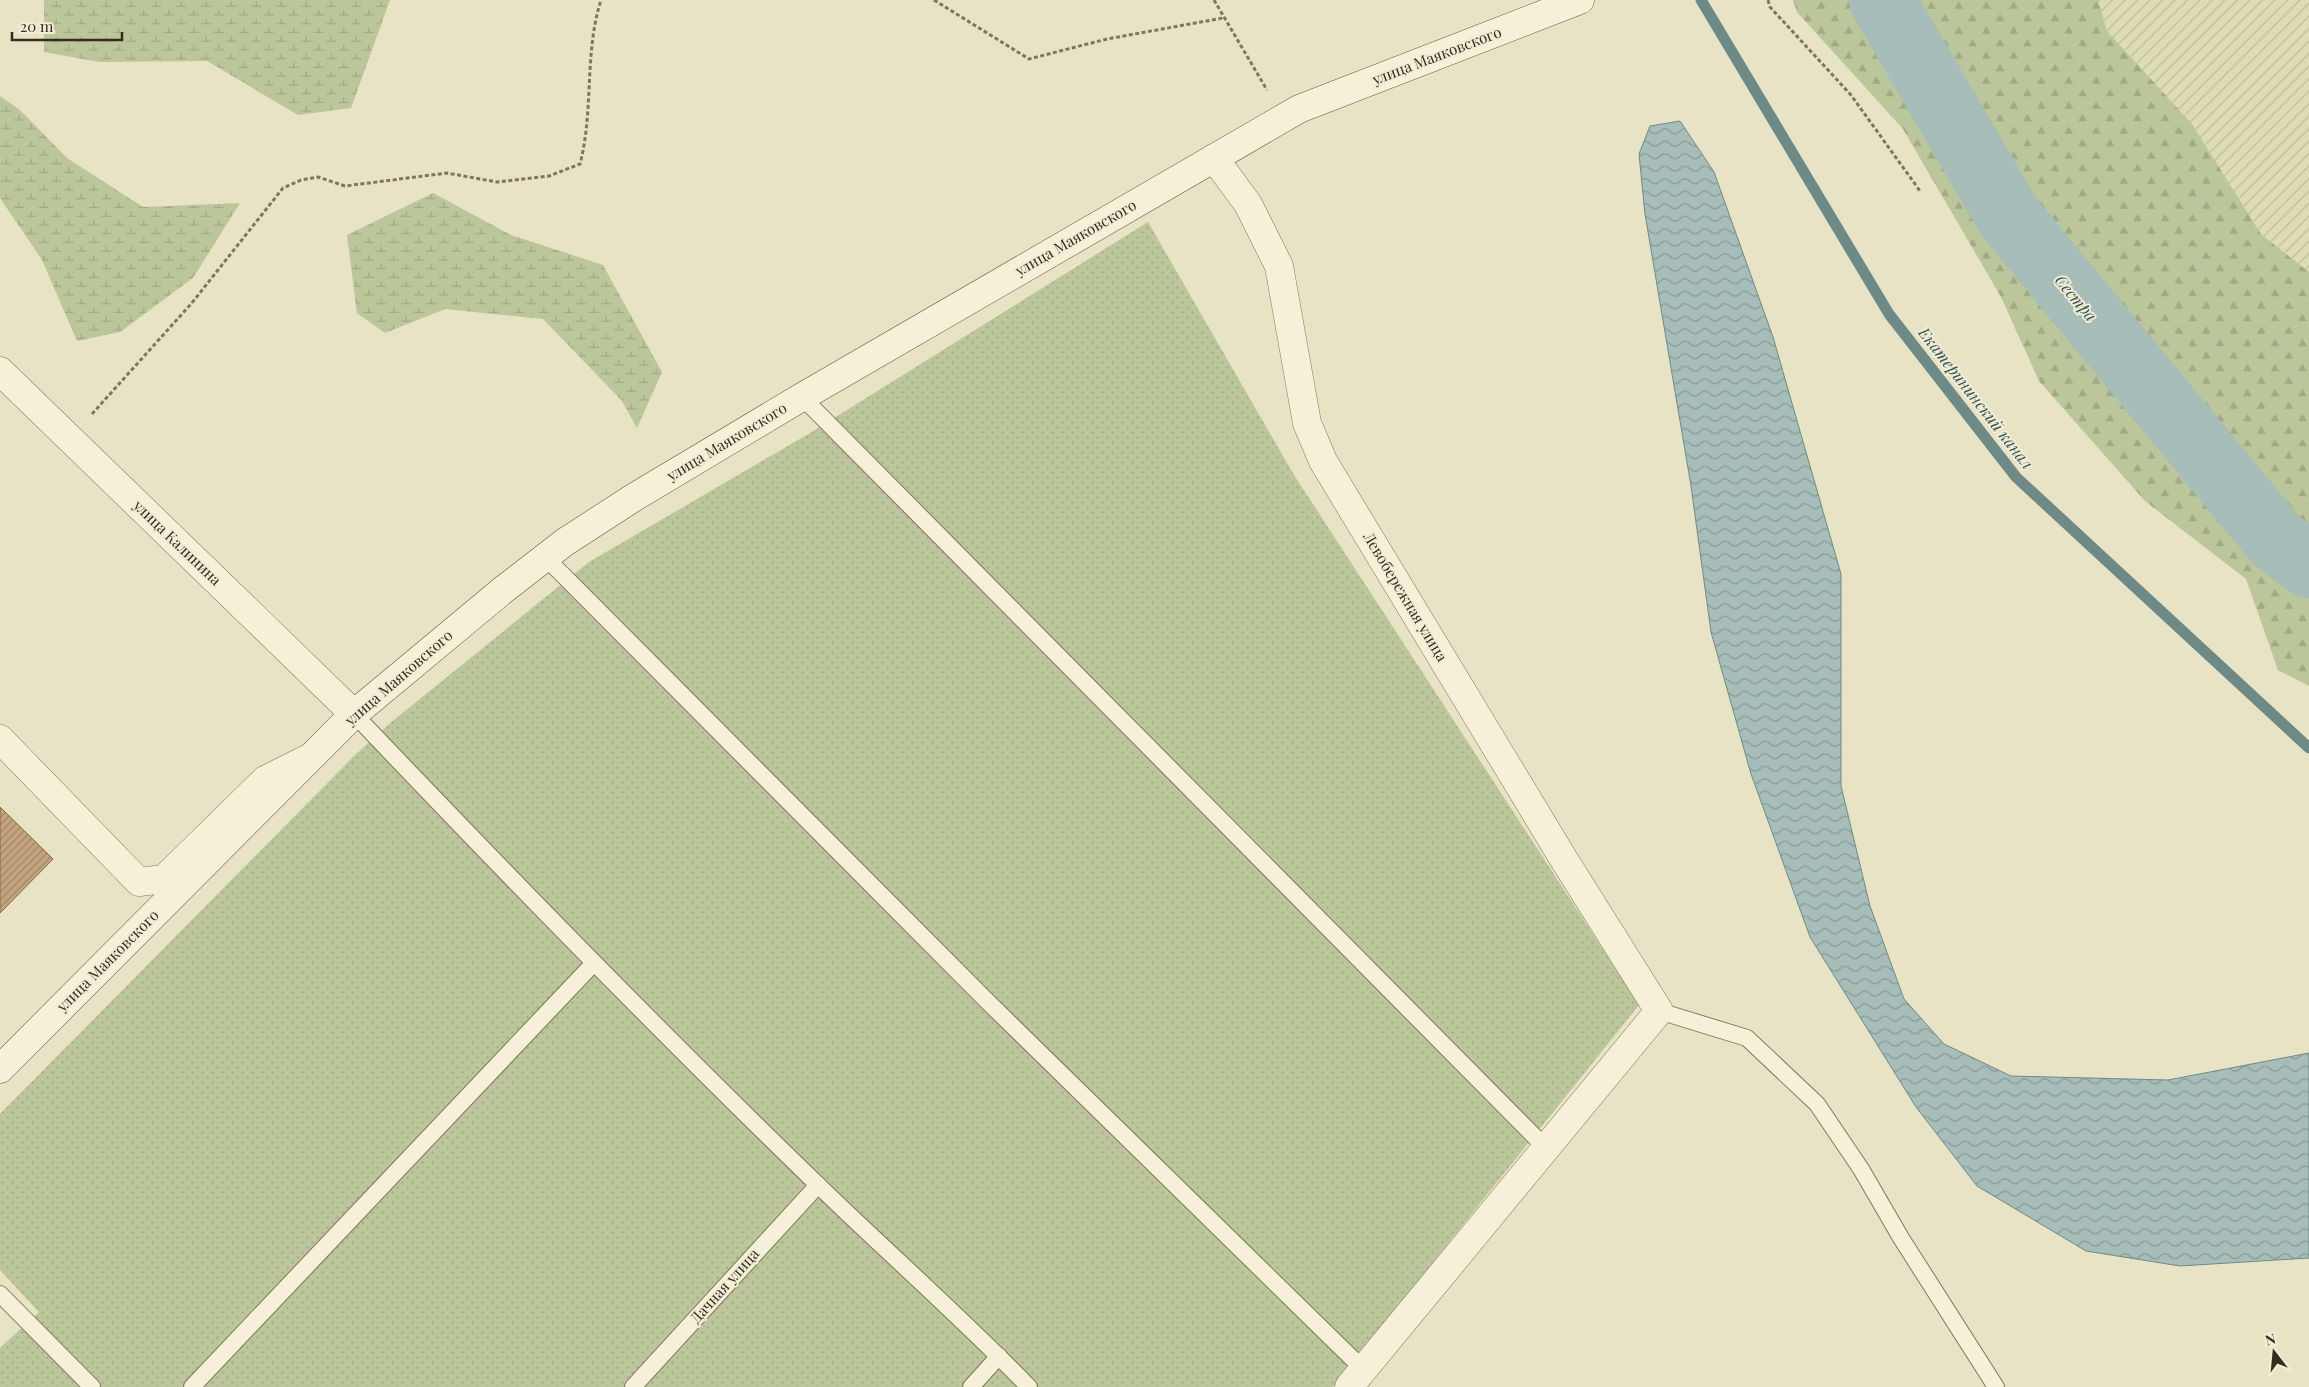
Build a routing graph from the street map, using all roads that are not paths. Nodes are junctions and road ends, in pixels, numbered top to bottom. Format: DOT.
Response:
graph roads {
  1 [pos="1580,0"];
  2 [pos="1214,158"];
  3 [pos="0,371"];
  4 [pos="802,397"];
  5 [pos="545,557"];
  6 [pos="354,714"];
  7 [pos="0,739"];
  8 [pos="313,756"];
  9 [pos="594,963"];
  10 [pos="1659,1011"];
  11 [pos="0,1069"];
  12 [pos="1546,1148"];
  13 [pos="818,1185"];
  14 [pos="1,1298"];
  15 [pos="999,1356"];
  16 [pos="1356,1378"];
  17 [pos="92,1387"];
  18 [pos="192,1387"];
  19 [pos="633,1387"];
  20 [pos="971,1387"];
  21 [pos="1029,1387"];
  22 [pos="1996,1387"];
  1 -- 2 [label="street, улица Маяковского"];
  2 -- 4 [label="street, улица Маяковского"];
  2 -- 10 [label="street, Левобережная улица"];
  3 -- 6 [label="street, улица Калинина"];
  4 -- 5 [label="street, улица Маяковского"];
  4 -- 12 [label="lane"];
  5 -- 6 [label="street, улица Маяковского"];
  5 -- 16 [label="lane"];
  6 -- 8 [label="street, улица Маяковского"];
  6 -- 9 [label="lane"];
  7 -- 8 [label="street"];
  8 -- 11 [label="street, улица Маяковского"];
  9 -- 13 [label="lane"];
  9 -- 18 [label="lane"];
  10 -- 12 [label="street"];
  10 -- 22 [label="lane"];
  12 -- 16 [label="street"];
  13 -- 15 [label="lane"];
  13 -- 19 [label="lane, Дачная улица"];
  14 -- 17 [label="lane"];
  15 -- 20 [label="lane"];
  15 -- 21 [label="lane"];
}
